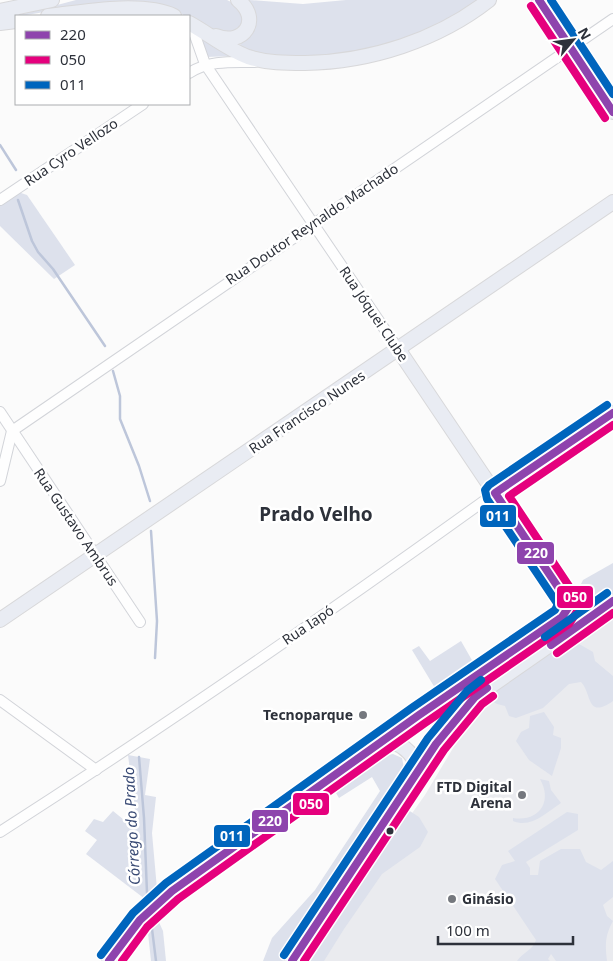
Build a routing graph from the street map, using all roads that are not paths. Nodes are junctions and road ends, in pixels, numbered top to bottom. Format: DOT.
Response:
graph roads {
  1 [pos="52,0"];
  2 [pos="238,0"];
  3 [pos="489,0"];
  4 [pos="539,0"];
  5 [pos="0,11"];
  6 [pos="59,15"];
  7 [pos="170,15"];
  8 [pos="613,19"];
  9 [pos="15,20"];
  10 [pos="0,23"];
  11 [pos="193,26"];
  12 [pos="571,48"];
  13 [pos="268,62"];
  14 [pos="205,64"];
  15 [pos="190,72"];
  16 [pos="142,105"];
  17 [pos="613,112"];
  18 [pos="0,200"];
  19 [pos="613,202"];
  20 [pos="313,224"];
  21 [pos="398,349"];
  22 [pos="0,412"];
  23 [pos="613,413"];
  24 [pos="12,431"];
  25 [pos="0,481"];
  26 [pos="495,493"];
  27 [pos="96,556"];
  28 [pos="566,599"];
  29 [pos="608,605"];
  30 [pos="0,620"];
  31 [pos="140,622"];
  32 [pos="0,700"];
  33 [pos="385,740"];
  34 [pos="96,770"];
  35 [pos="419,771"];
  36 [pos="0,832"];
  37 [pos="109,961"];
  38 [pos="292,961"];
  1 -- 5 [label="main road"];
  2 -- 11 [label="main road"];
  3 -- 13 [label="main road"];
  4 -- 12 [label="main road"];
  6 -- 7 [label="main road"];
  8 -- 12 [label="street, Rua Doutor Reynaldo Machado"];
  9 -- 10 [label="main road"];
  11 -- 13 [label="main road"];
  11 -- 14 [label="street, Rua Jóquei Clube"];
  12 -- 17 [label="main road"];
  12 -- 20 [label="street, Rua Doutor Reynaldo Machado"];
  13 -- 14 [label="street"];
  14 -- 15 [label="street"];
  14 -- 20 [label="street, Rua Jóquei Clube"];
  16 -- 18 [label="street, Rua Cyro Vellozo"];
  19 -- 21 [label="main road, Rua Francisco Nunes"];
  20 -- 21 [label="street, Rua Jóquei Clube"];
  20 -- 24 [label="street, Rua Doutor Reynaldo Machado"];
  21 -- 26 [label="main road, Rua Jóquei Clube"];
  21 -- 27 [label="main road, Rua Francisco Nunes"];
  22 -- 24 [label="street"];
  23 -- 26 [label="main road, Rua Iapó"];
  24 -- 25 [label="street"];
  24 -- 27 [label="street, Rua Gustavo Ambrus"];
  26 -- 28 [label="main road, Rua Jóquei Clube"];
  26 -- 34 [label="street, Rua Iapó"];
  27 -- 30 [label="main road, Rua Francisco Nunes"];
  27 -- 31 [label="street, Rua Gustavo Ambrus"];
  28 -- 29 [label="main road"];
  28 -- 33 [label="main road"];
  29 -- 35 [label="main road"];
  32 -- 34 [label="street"];
  33 -- 35 [label="main road"];
  33 -- 37 [label="main road"];
  34 -- 36 [label="street, Rua Iapó"];
  35 -- 38 [label="main road"];
}
